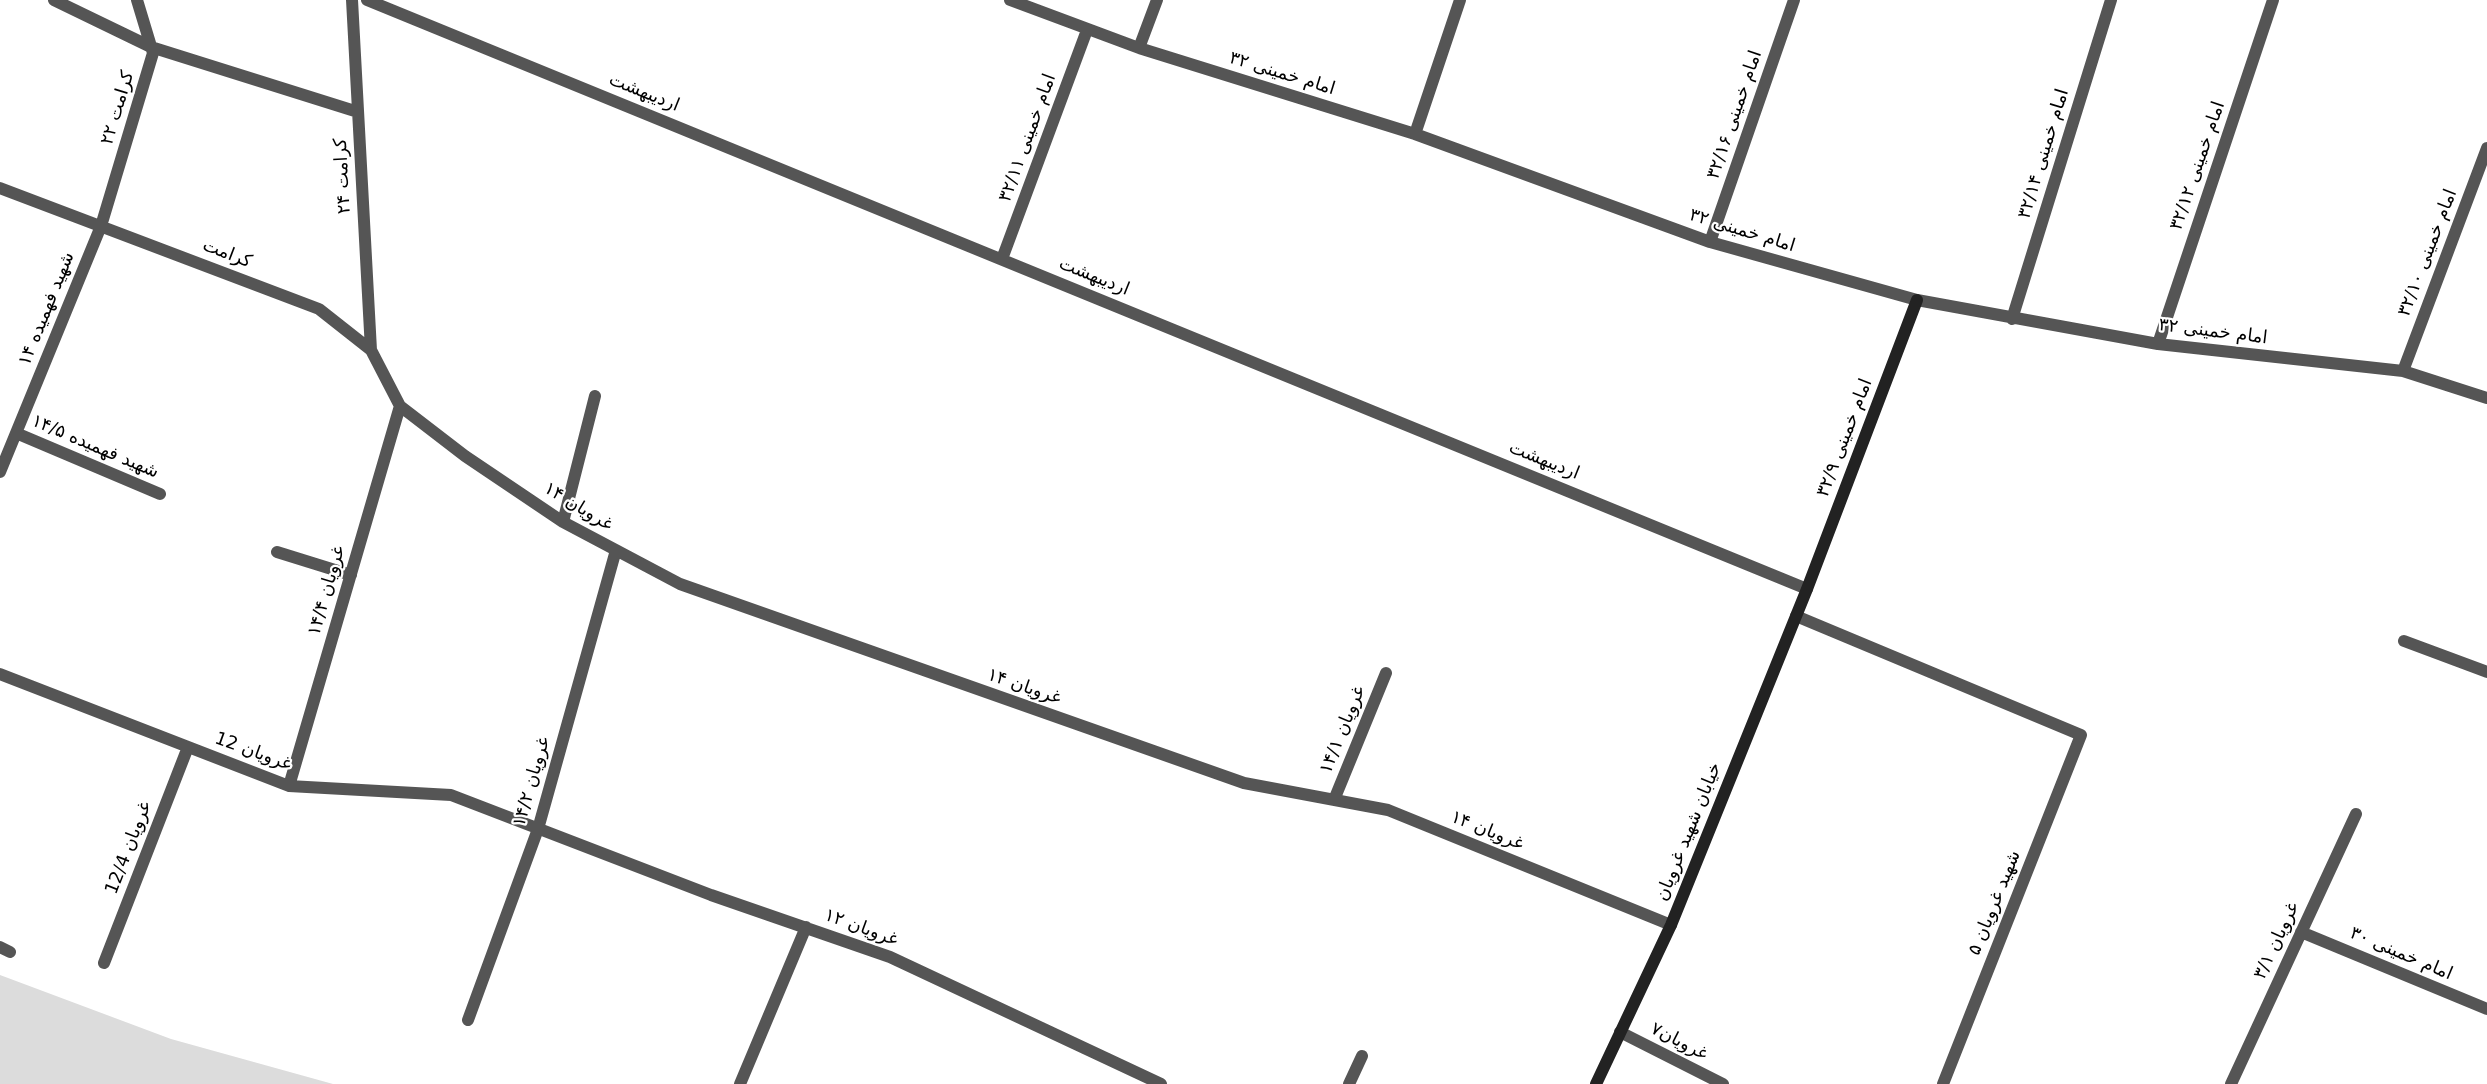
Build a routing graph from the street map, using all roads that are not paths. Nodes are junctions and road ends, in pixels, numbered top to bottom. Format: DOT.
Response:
graph roads {
  1 [pos="54,0"];
  2 [pos="136,0"];
  3 [pos="352,0"];
  4 [pos="367,0"];
  5 [pos="1010,0"];
  6 [pos="1157,0"];
  7 [pos="1460,0"];
  8 [pos="1794,0"];
  9 [pos="2111,0"];
  10 [pos="2273,0"];
  11 [pos="1087,30"];
  12 [pos="151,47"];
  13 [pos="1139,48"];
  14 [pos="358,112"];
  15 [pos="1415,134"];
  16 [pos="2487,148"];
  17 [pos="0,188"];
  18 [pos="101,226"];
  19 [pos="1710,242"];
  20 [pos="1002,258"];
  21 [pos="1917,300"];
  22 [pos="2012,319"];
  23 [pos="2158,344"];
  24 [pos="371,350"];
  25 [pos="2403,372"];
  26 [pos="595,396"];
  27 [pos="2487,398"];
  28 [pos="400,406"];
  29 [pos="16,433"];
  30 [pos="0,472"];
  31 [pos="160,494"];
  32 [pos="563,522"];
  33 [pos="616,550"];
  34 [pos="277,552"];
  35 [pos="351,575"];
  36 [pos="1807,589"];
  37 [pos="1796,616"];
  38 [pos="2404,641"];
  39 [pos="2487,672"];
  40 [pos="1386,673"];
  41 [pos="0,674"];
  42 [pos="188,747"];
  43 [pos="290,786"];
  44 [pos="1334,800"];
  45 [pos="2356,814"];
  46 [pos="538,829"];
  47 [pos="1671,925"];
  48 [pos="806,927"];
  49 [pos="2301,932"];
  50 [pos="104,963"];
  51 [pos="2487,1009"];
  52 [pos="468,1020"];
  53 [pos="1620,1032"];
  54 [pos="1362,1056"];
  55 [pos="740,1084"];
  56 [pos="1161,1084"];
  57 [pos="1348,1084"];
  58 [pos="1596,1084"];
  59 [pos="1723,1084"];
  60 [pos="1943,1084"];
  61 [pos="2231,1084"];
  1 -- 12 [label="street"];
  2 -- 12 [label="street, کرامت ۲۲"];
  3 -- 14 [label="street, کرامت ۲۴"];
  4 -- 20 [label="street, اردیبهشت"];
  5 -- 11 [label="street, امام خمینی ۳۲"];
  6 -- 13 [label="street"];
  7 -- 15 [label="street"];
  8 -- 19 [label="street, امام خمینی ۳۲/۱۶"];
  9 -- 22 [label="street, امام خمینی ۳۲/۱۴"];
  10 -- 23 [label="street, امام خمینی ۳۲/۱۲"];
  11 -- 13 [label="street, امام خمینی ۳۲"];
  11 -- 20 [label="street, امام خمینی ۳۲/۱۱"];
  12 -- 14 [label="street"];
  12 -- 18 [label="street, کرامت ۲۲"];
  13 -- 15 [label="street, امام خمینی ۳۲"];
  14 -- 24 [label="street, کرامت ۲۴"];
  15 -- 19 [label="street, امام خمینی ۳۲"];
  16 -- 25 [label="street, امام خمینی ۳۲/۱۰"];
  17 -- 18 [label="street, کرامت"];
  18 -- 24 [label="street, کرامت"];
  18 -- 29 [label="street, شهید فهمیده ۱۴"];
  19 -- 21 [label="street, امام خمینی ۳۲"];
  20 -- 36 [label="street, اردیبهشت"];
  21 -- 22 [label="street, امام خمینی ۳۲"];
  21 -- 36 [label="street, امام خمینی ۳۲/۹"];
  22 -- 23 [label="street, امام خمینی ۳۲"];
  23 -- 25 [label="street, امام خمینی ۳۲"];
  24 -- 28 [label="street, کرامت"];
  25 -- 27 [label="street, امام خمینی ۳۲"];
  26 -- 32 [label="street"];
  28 -- 32 [label="street, غرویان ۱۴"];
  28 -- 35 [label="street, غرویان ۱۴/۴"];
  29 -- 30 [label="street, شهید فهمیده ۱۴"];
  29 -- 31 [label="street, شهید فهمیده ۱۴/۵"];
  32 -- 33 [label="street, غرویان ۱۴"];
  33 -- 44 [label="street, غرویان ۱۴"];
  33 -- 46 [label="street, غرویان ۱۴/۲"];
  34 -- 35 [label="street"];
  35 -- 43 [label="street, غرویان ۱۴/۴"];
  36 -- 37 [label="street, خیابان شهید غرویان"];
  37 -- 47 [label="street, خیابان شهید غرویان"];
  37 -- 60 [label="street, شهید غرویان ۵"];
  38 -- 39 [label="street"];
  40 -- 44 [label="street, غرویان ۱۴/۱"];
  41 -- 42 [label="street, غرویان 12"];
  42 -- 43 [label="street, غرویان 12"];
  42 -- 50 [label="street, غرویان 12/4"];
  43 -- 46 [label="street, غرویان 12"];
  44 -- 47 [label="street, غرویان ۱۴"];
  45 -- 49 [label="street, غرویان ۳/۱"];
  46 -- 48 [label="street, غرویان ۱۲"];
  46 -- 52 [label="street, غرویان ۱۴/۲"];
  47 -- 53 [label="street, خیابان شهید غرویان"];
  48 -- 55 [label="street"];
  48 -- 56 [label="street, غرویان ۱۲"];
  49 -- 51 [label="street, امام خمینی ۳۰"];
  49 -- 61 [label="street, غرویان ۳/۱"];
  53 -- 58 [label="street, خیابان شهید غرویان"];
  53 -- 59 [label="street, غرویان۷"];
  54 -- 57 [label="street"];
}
